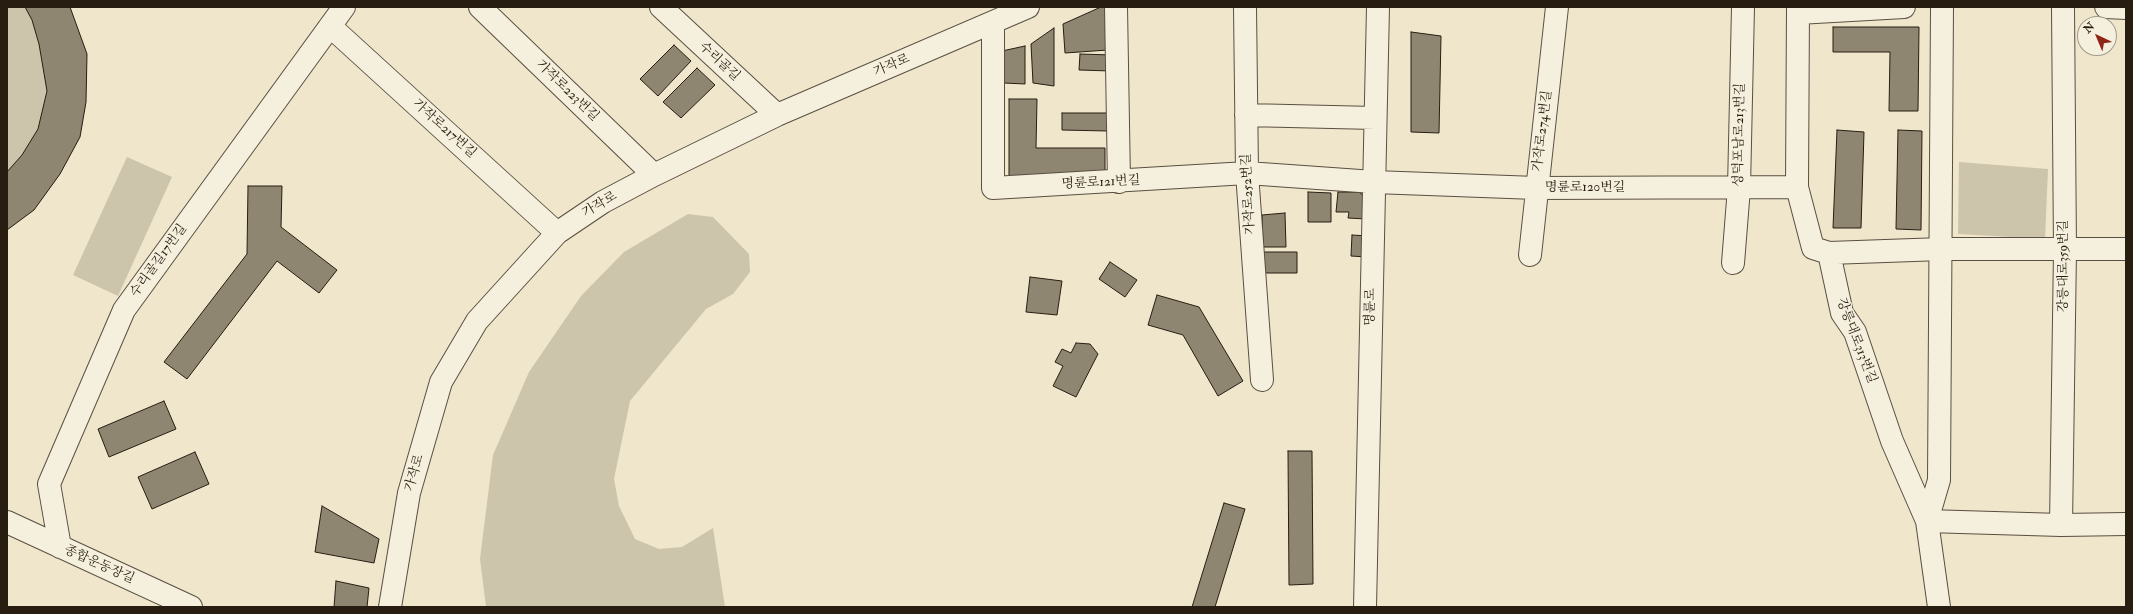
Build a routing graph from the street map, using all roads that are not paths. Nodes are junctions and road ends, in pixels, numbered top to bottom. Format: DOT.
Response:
graph roads {
  1 [pos="344,7"];
  2 [pos="480,7"];
  3 [pos="661,7"];
  4 [pos="1028,7"];
  5 [pos="1116,7"];
  6 [pos="1246,7"];
  7 [pos="1378,7"];
  8 [pos="1557,7"];
  9 [pos="1743,7"];
  10 [pos="1904,7"];
  11 [pos="1942,7"];
  12 [pos="2063,7"];
  13 [pos="2106,7"];
  14 [pos="2126,8"];
  15 [pos="1798,10"];
  16 [pos="993,24"];
  17 [pos="330,26"];
  18 [pos="777,115"];
  19 [pos="1246,115"];
  20 [pos="1375,118"];
  21 [pos="1247,173"];
  22 [pos="654,175"];
  23 [pos="1119,182"];
  24 [pos="1374,182"];
  25 [pos="1797,187"];
  26 [pos="1536,188"];
  27 [pos="1739,188"];
  28 [pos="557,233"];
  29 [pos="1942,249"];
  30 [pos="2126,249"];
  31 [pos="2065,250"];
  32 [pos="1829,253"];
  33 [pos="1530,255"];
  34 [pos="1733,263"];
  35 [pos="1262,380"];
  36 [pos="7,522"];
  37 [pos="1927,522"];
  38 [pos="2126,524"];
  39 [pos="2061,525"];
  40 [pos="60,547"];
  41 [pos="191,607"];
  42 [pos="390,607"];
  43 [pos="1365,607"];
  44 [pos="1939,607"];
  1 -- 17 [label="street, 수리골길17번길"];
  2 -- 22 [label="street, 가작로223번길"];
  3 -- 18 [label="street, 수리골길"];
  4 -- 16 [label="street, 가작로"];
  5 -- 23 [label="street"];
  6 -- 19 [label="street, 가작로252번길"];
  7 -- 20 [label="street, 명륜로"];
  8 -- 26 [label="street, 가작로274번길"];
  9 -- 27 [label="street, 성덕포남로213번길"];
  10 -- 15 [label="street"];
  11 -- 29 [label="street"];
  12 -- 31 [label="street, 강릉대로359번길"];
  13 -- 14 [label="street"];
  15 -- 25 [label="street"];
  16 -- 18 [label="street, 가작로"];
  16 -- 23 [label="street, 명륜로121번길"];
  17 -- 28 [label="street, 가작로217번길"];
  17 -- 40 [label="street, 수리골길17번길"];
  18 -- 22 [label="street, 가작로"];
  19 -- 20 [label="street"];
  19 -- 21 [label="street, 가작로252번길"];
  20 -- 24 [label="street, 명륜로"];
  21 -- 23 [label="street, 명륜로121번길"];
  21 -- 24 [label="street, 명륜로121번길"];
  21 -- 35 [label="street, 가작로252번길"];
  22 -- 28 [label="street, 가작로"];
  24 -- 26 [label="street, 명륜로120번길"];
  24 -- 43 [label="street, 명륜로"];
  25 -- 27 [label="street, 명륜로120번길"];
  25 -- 32 [label="street"];
  26 -- 27 [label="street, 명륜로120번길"];
  26 -- 33 [label="street, 가작로274번길"];
  27 -- 34 [label="street, 성덕포남로213번길"];
  28 -- 42 [label="street, 가작로"];
  29 -- 31 [label="street"];
  29 -- 32 [label="street"];
  29 -- 37 [label="street"];
  30 -- 31 [label="street"];
  31 -- 39 [label="street, 강릉대로359번길"];
  32 -- 37 [label="street, 강릉대로313번길"];
  36 -- 40 [label="street, 종합운동장길"];
  37 -- 39 [label="street"];
  37 -- 44 [label="street, 강릉대로313번길"];
  38 -- 39 [label="street"];
  40 -- 41 [label="street, 종합운동장길"];
}
